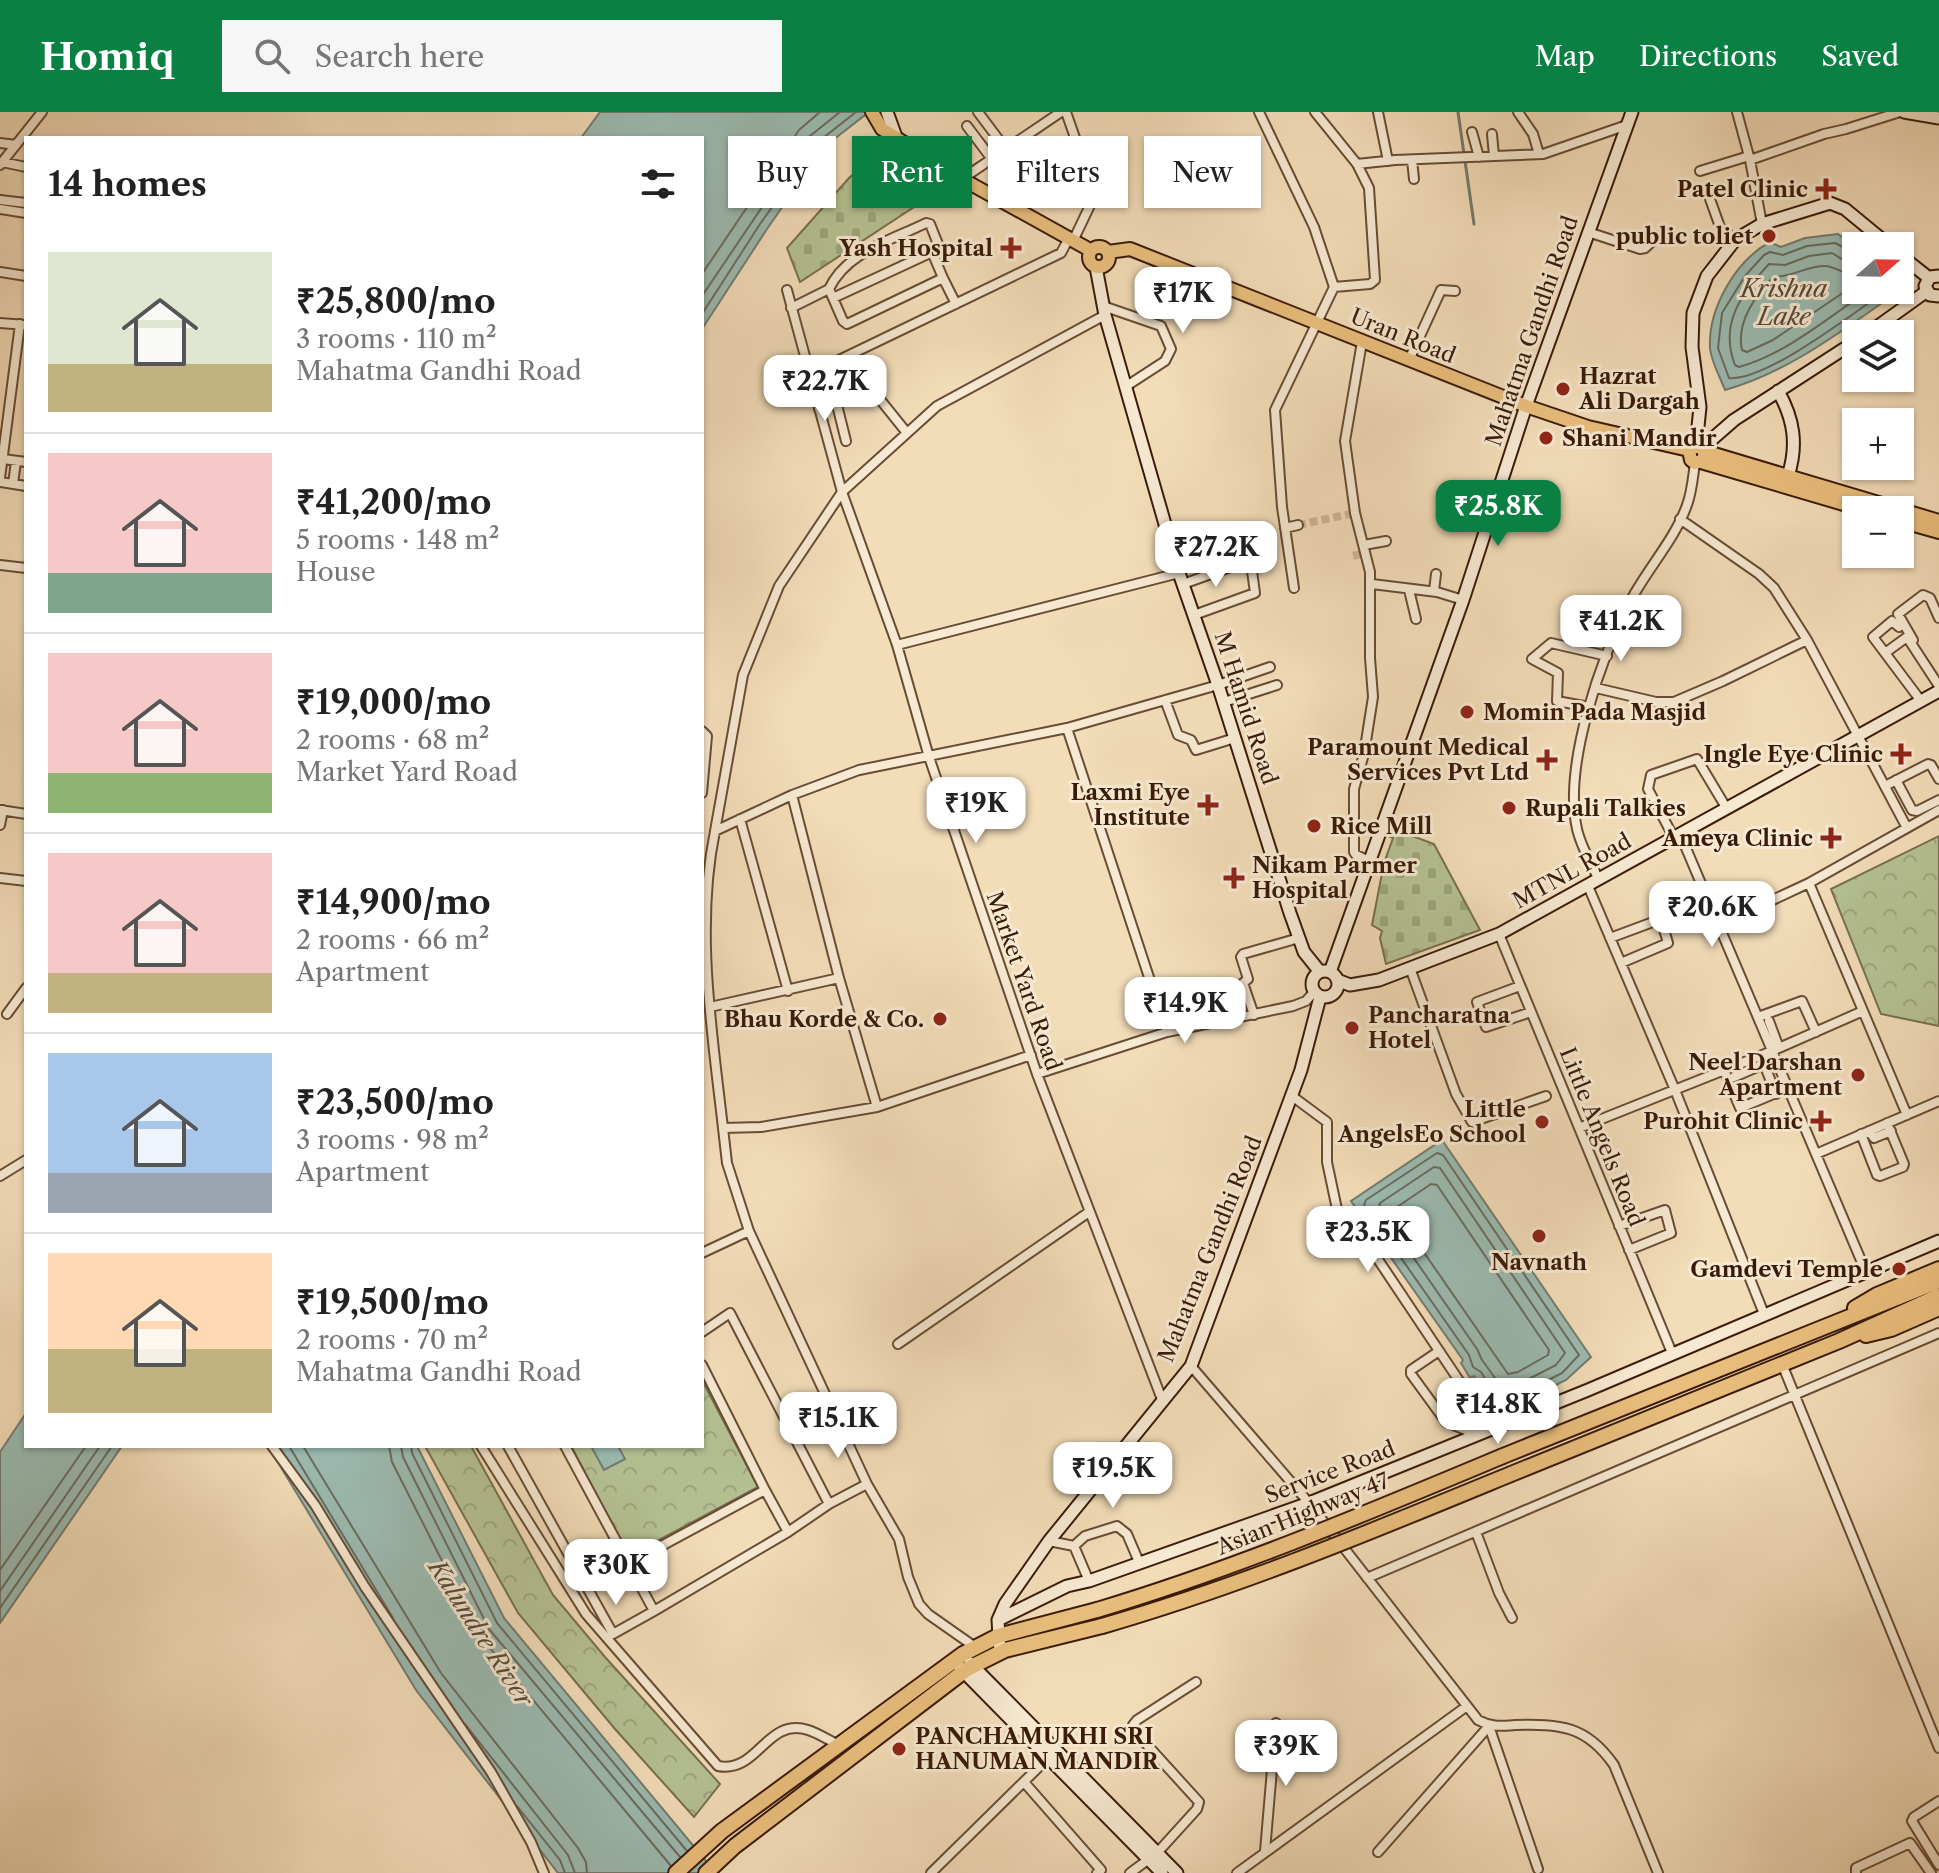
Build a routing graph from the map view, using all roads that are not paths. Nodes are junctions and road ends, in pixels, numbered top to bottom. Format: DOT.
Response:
graph roads {
  1 [pos="42,112"];
  2 [pos="981,112"];
  3 [pos="1064,112"];
  4 [pos="1259,112"];
  5 [pos="1315,112"];
  6 [pos="1378,112"];
  7 [pos="1518,112"];
  8 [pos="1646,112"];
  9 [pos="1737,112"];
  10 [pos="1902,112"];
  11 [pos="878,114"];
  12 [pos="1630,118"];
  13 [pos="1939,118"];
  14 [pos="967,126"];
  15 [pos="1472,132"];
  16 [pos="1492,134"];
  17 [pos="898,136"];
  18 [pos="1001,136"];
  19 [pos="1024,136"];
  20 [pos="0,143"];
  21 [pos="16,145"];
  22 [pos="988,154"];
  23 [pos="1539,154"];
  24 [pos="1494,156"];
  25 [pos="1474,158"];
  26 [pos="1750,158"];
  27 [pos="1412,160"];
  28 [pos="1388,161"];
  29 [pos="1,164"];
  30 [pos="1357,164"];
  31 [pos="24,167"];
  32 [pos="1700,171"];
  33 [pos="1414,179"];
  34 [pos="972,185"];
  35 [pos="1710,199"];
  36 [pos="0,200"];
  37 [pos="24,203"];
  38 [pos="0,209"];
  39 [pos="24,213"];
  40 [pos="1762,224"];
  41 [pos="1588,232"];
  42 [pos="1873,232"];
  43 [pos="1658,236"];
  44 [pos="1071,239"];
  45 [pos="1735,240"];
  46 [pos="1090,250"];
  47 [pos="932,252"];
  48 [pos="1108,252"];
  49 [pos="1914,264"];
  50 [pos="1096,267"];
  51 [pos="0,272"];
  52 [pos="24,276"];
  53 [pos="1934,277"];
  54 [pos="943,278"];
  55 [pos="1334,287"];
  56 [pos="787,290"];
  57 [pos="1455,291"];
  58 [pos="1927,291"];
  59 [pos="831,294"];
  60 [pos="1939,296"];
  61 [pos="956,304"];
  62 [pos="791,308"];
  63 [pos="1104,311"];
  64 [pos="1887,320"];
  65 [pos="0,323"];
  66 [pos="1316,323"];
  67 [pos="23,324"];
  68 [pos="1362,342"];
  69 [pos="1842,350"];
  70 [pos="1409,360"];
  71 [pos="810,374"];
  72 [pos="1125,387"];
  73 [pos="1778,391"];
  74 [pos="835,397"];
  75 [pos="1526,406"];
  76 [pos="819,409"];
  77 [pos="907,433"];
  78 [pos="846,441"];
  79 [pos="1698,453"];
  80 [pos="3,459"];
  81 [pos="21,462"];
  82 [pos="1788,476"];
  83 [pos="0,480"];
  84 [pos="13,484"];
  85 [pos="24,486"];
  86 [pos="842,492"];
  87 [pos="1842,502"];
  88 [pos="1680,519"];
  89 [pos="1939,521"];
  90 [pos="1298,525"];
  91 [pos="1914,525"];
  92 [pos="1285,528"];
  93 [pos="1939,532"];
  94 [pos="1232,534"];
  95 [pos="1386,541"];
  96 [pos="1245,548"];
  97 [pos="1363,551"];
  98 [pos="1173,554"];
  99 [pos="1239,564"];
  100 [pos="0,565"];
  101 [pos="24,568"];
  102 [pos="1436,574"];
  103 [pos="1181,579"];
  104 [pos="1372,584"];
  105 [pos="1294,588"];
  106 [pos="1409,590"];
  107 [pos="1434,591"];
  108 [pos="1463,600"];
  109 [pos="1194,615"];
  110 [pos="1939,618"];
  111 [pos="1416,619"];
  112 [pos="1907,637"];
  113 [pos="1807,640"];
  114 [pos="897,645"];
  115 [pos="1885,653"];
  116 [pos="1607,656"];
  117 [pos="1270,667"];
  118 [pos="1218,685"];
  119 [pos="1277,685"];
  120 [pos="1939,686"];
  121 [pos="1596,688"];
  122 [pos="1165,700"];
  123 [pos="1921,701"];
  124 [pos="1224,702"];
  125 [pos="1589,707"];
  126 [pos="1067,728"];
  127 [pos="704,733"];
  128 [pos="1859,735"];
  129 [pos="1235,738"];
  130 [pos="929,757"];
  131 [pos="704,770"];
  132 [pos="1939,779"];
  133 [pos="1896,780"];
  134 [pos="1885,786"];
  135 [pos="792,795"];
  136 [pos="1904,795"];
  137 [pos="1893,801"];
  138 [pos="1934,808"];
  139 [pos="1727,809"];
  140 [pos="1,810"];
  141 [pos="24,814"];
  142 [pos="740,819"];
  143 [pos="0,825"];
  144 [pos="1907,828"];
  145 [pos="715,831"];
  146 [pos="1677,836"];
  147 [pos="1369,861"];
  148 [pos="705,874"];
  149 [pos="0,878"];
  150 [pos="24,881"];
  151 [pos="1594,883"];
  152 [pos="1809,883"];
  153 [pos="1719,925"];
  154 [pos="1499,934"];
  155 [pos="1299,938"];
  156 [pos="1610,938"];
  157 [pos="1621,963"];
  158 [pos="1410,968"];
  159 [pos="1329,975"];
  160 [pos="839,978"];
  161 [pos="24,991"];
  162 [pos="788,991"];
  163 [pos="1317,995"];
  164 [pos="1526,999"];
  165 [pos="710,1007"];
  166 [pos="1863,1011"];
  167 [pos="7,1014"];
  168 [pos="1254,1015"];
  169 [pos="1765,1017"];
  170 [pos="1167,1032"];
  171 [pos="1816,1032"];
  172 [pos="1777,1046"];
  173 [pos="1031,1055"];
  174 [pos="1764,1064"];
  175 [pos="1724,1070"];
  176 [pos="1037,1074"];
  177 [pos="1734,1077"];
  178 [pos="1788,1088"];
  179 [pos="1675,1090"];
  180 [pos="1776,1094"];
  181 [pos="1292,1096"];
  182 [pos="1546,1096"];
  183 [pos="1939,1101"];
  184 [pos="877,1107"];
  185 [pos="1907,1115"];
  186 [pos="1889,1127"];
  187 [pos="723,1128"];
  188 [pos="1579,1128"];
  189 [pos="1865,1132"];
  190 [pos="1816,1154"];
  191 [pos="24,1161"];
  192 [pos="0,1176"];
  193 [pos="1089,1212"];
  194 [pos="1619,1226"];
  195 [pos="749,1231"];
  196 [pos="1939,1241"];
  197 [pos="1629,1250"];
  198 [pos="704,1252"];
  199 [pos="1939,1269"];
  200 [pos="1866,1272"];
  201 [pos="1939,1281"];
  202 [pos="1939,1296"];
  203 [pos="1939,1308"];
  204 [pos="1884,1312"];
  205 [pos="1764,1314"];
  206 [pos="1831,1322"];
  207 [pos="704,1331"];
  208 [pos="1939,1333"];
  209 [pos="1839,1341"];
  210 [pos="898,1344"];
  211 [pos="1439,1351"];
  212 [pos="1672,1353"];
  213 [pos="1782,1364"];
  214 [pos="1191,1366"];
  215 [pos="704,1369"];
  216 [pos="1794,1395"];
  217 [pos="1163,1402"];
  218 [pos="1492,1430"];
  219 [pos="1479,1435"];
  220 [pos="273,1448"];
  221 [pos="482,1448"];
  222 [pos="509,1448"];
  223 [pos="566,1448"];
  224 [pos="867,1484"];
  225 [pos="765,1490"];
  226 [pos="1309,1503"];
  227 [pos="829,1504"];
  228 [pos="788,1532"];
  229 [pos="1476,1532"];
  230 [pos="1049,1541"];
  231 [pos="1074,1546"];
  232 [pos="1139,1562"];
  233 [pos="628,1564"];
  234 [pos="1367,1578"];
  235 [pos="1089,1581"];
  236 [pos="654,1611"];
  237 [pos="1512,1618"];
  238 [pos="998,1628"];
  239 [pos="1000,1652"];
  240 [pos="965,1660"];
  241 [pos="1196,1682"];
  242 [pos="1467,1706"];
  243 [pos="1276,1723"];
  244 [pos="1489,1726"];
  245 [pos="837,1744"];
  246 [pos="1939,1748"];
  247 [pos="1052,1755"];
  248 [pos="1024,1782"];
  249 [pos="1939,1801"];
  250 [pos="1265,1851"];
  251 [pos="1378,1852"];
  252 [pos="1153,1856"];
  253 [pos="1939,1865"];
  254 [pos="1538,1869"];
  255 [pos="544,1873"];
  256 [pos="676,1873"];
  257 [pos="706,1873"];
  258 [pos="931,1873"];
  259 [pos="1097,1873"];
  260 [pos="1130,1873"];
  261 [pos="1162,1873"];
  262 [pos="1177,1873"];
  263 [pos="1237,1873"];
  264 [pos="1658,1873"];
  265 [pos="1856,1873"];
  266 [pos="1930,1873"];
  1 -- 21 [label="street"];
  2 -- 18 [label="street"];
  3 -- 19 [label="street"];
  3 -- 44 [label="street"];
  4 -- 55 [label="street"];
  5 -- 30 [label="street"];
  6 -- 28 [label="street"];
  7 -- 23 [label="street"];
  8 -- 12 [label="street"];
  9 -- 26 [label="street"];
  10 -- 13 [label="street"];
  10 -- 26 [label="street"];
  11 -- 17 [label="main road, Uran Road"];
  12 -- 23 [label="street"];
  12 -- 41 [label="street, Mahatma Gandhi Road"];
  14 -- 22 [label="street"];
  15 -- 25 [label="street"];
  16 -- 24 [label="street"];
  20 -- 21 [label="street"];
  21 -- 29 [label="street"];
  23 -- 24 [label="street"];
  24 -- 25 [label="street"];
  25 -- 27 [label="street"];
  26 -- 32 [label="street"];
  26 -- 40 [label="street"];
  27 -- 28 [label="street"];
  27 -- 33 [label="street"];
  28 -- 30 [label="street"];
  29 -- 31 [label="street"];
  30 -- 55 [label="street"];
  34 -- 44 [label="main road, Uran Road"];
  35 -- 45 [label="street"];
  36 -- 37 [label="street"];
  38 -- 39 [label="street"];
  40 -- 42 [label="street"];
  40 -- 45 [label="street"];
  41 -- 43 [label="street"];
  41 -- 75 [label="street, Mahatma Gandhi Road"];
  44 -- 46 [label="main road, Uran Road"];
  44 -- 61 [label="street"];
  45 -- 79 [label="street"];
  46 -- 48 [label="main road, Uran Road"];
  46 -- 50 [label="main road"];
  47 -- 54 [label="street"];
  47 -- 59 [label="street"];
  47 -- 59 [label="street"];
  48 -- 50 [label="main road"];
  48 -- 66 [label="main road, Uran Road"];
  49 -- 53 [label="street"];
  50 -- 63 [label="street, M Hamid Road"];
  51 -- 52 [label="street"];
  53 -- 58 [label="street"];
  54 -- 59 [label="street"];
  54 -- 61 [label="street"];
  55 -- 66 [label="street"];
  56 -- 62 [label="street, Market Yard Road"];
  57 -- 70 [label="street"];
  58 -- 60 [label="street"];
  58 -- 64 [label="street"];
  59 -- 62 [label="street"];
  61 -- 71 [label="street"];
  62 -- 71 [label="street, Market Yard Road"];
  63 -- 72 [label="street, M Hamid Road"];
  63 -- 72 [label="street"];
  63 -- 77 [label="street"];
  65 -- 67 [label="street"];
  66 -- 68 [label="main road, Uran Road"];
  66 -- 92 [label="street"];
  67 -- 80 [label="street"];
  68 -- 70 [label="main road, Uran Road"];
  68 -- 97 [label="street"];
  69 -- 73 [label="street"];
  70 -- 75 [label="main road, Uran Road"];
  71 -- 76 [label="street, Market Yard Road"];
  72 -- 98 [label="street, M Hamid Road"];
  73 -- 79 [label="street"];
  73 -- 82 [label="street"];
  74 -- 76 [label="street"];
  74 -- 77 [label="street"];
  74 -- 78 [label="street"];
  75 -- 79 [label="main road, Uran Road"];
  75 -- 108 [label="street, Mahatma Gandhi Road"];
  76 -- 86 [label="street, Market Yard Road"];
  77 -- 86 [label="street"];
  79 -- 82 [label="main road, Uran Road"];
  79 -- 87 [label="main road, Uran Road"];
  79 -- 88 [label="street"];
  80 -- 81 [label="street"];
  80 -- 83 [label="street"];
  81 -- 84 [label="street"];
  82 -- 89 [label="main road, Uran Road"];
  83 -- 84 [label="street"];
  84 -- 85 [label="street"];
  86 -- 114 [label="street, Market Yard Road"];
  86 -- 145 [label="street"];
  88 -- 113 [label="street"];
  88 -- 116 [label="street"];
  90 -- 92 [label="street"];
  91 -- 93 [label="main road"];
  92 -- 105 [label="street"];
  94 -- 98 [label="street"];
  95 -- 97 [label="street"];
  96 -- 109 [label="street"];
  97 -- 104 [label="street"];
  98 -- 103 [label="street, M Hamid Road"];
  99 -- 103 [label="street"];
  100 -- 101 [label="street"];
  102 -- 107 [label="street"];
  103 -- 109 [label="street, M Hamid Road"];
  103 -- 114 [label="street"];
  104 -- 106 [label="street"];
  104 -- 147 [label="street"];
  106 -- 107 [label="street"];
  106 -- 111 [label="street"];
  107 -- 108 [label="street"];
  108 -- 147 [label="street, Mahatma Gandhi Road"];
  109 -- 118 [label="street, M Hamid Road"];
  110 -- 120 [label="street"];
  112 -- 115 [label="street"];
  112 -- 115 [label="street"];
  112 -- 120 [label="street"];
  113 -- 121 [label="street"];
  113 -- 128 [label="street"];
  114 -- 130 [label="street, Market Yard Road"];
  115 -- 123 [label="street"];
  116 -- 121 [label="street"];
  116 -- 125 [label="street"];
  117 -- 118 [label="street"];
  118 -- 122 [label="street"];
  118 -- 124 [label="street, M Hamid Road"];
  119 -- 124 [label="street"];
  120 -- 123 [label="street, MTNL Road"];
  121 -- 125 [label="street"];
  122 -- 126 [label="street"];
  122 -- 129 [label="street"];
  123 -- 128 [label="street, MTNL Road"];
  124 -- 129 [label="street, M Hamid Road"];
  125 -- 151 [label="street"];
  126 -- 130 [label="street"];
  126 -- 170 [label="street"];
  127 -- 131 [label="street"];
  128 -- 134 [label="street"];
  128 -- 139 [label="street, MTNL Road"];
  129 -- 155 [label="street, M Hamid Road"];
  130 -- 135 [label="street"];
  130 -- 173 [label="street, Market Yard Road"];
  132 -- 133 [label="street"];
  133 -- 134 [label="street"];
  133 -- 136 [label="street"];
  134 -- 137 [label="street"];
  135 -- 142 [label="street"];
  135 -- 160 [label="street"];
  136 -- 137 [label="street"];
  136 -- 138 [label="street"];
  137 -- 144 [label="street"];
  138 -- 144 [label="street"];
  139 -- 146 [label="street, MTNL Road"];
  139 -- 146 [label="street"];
  140 -- 141 [label="street"];
  140 -- 143 [label="street"];
  142 -- 145 [label="street"];
  142 -- 162 [label="street"];
  144 -- 152 [label="street"];
  145 -- 148 [label="street"];
  146 -- 151 [label="street, MTNL Road"];
  146 -- 153 [label="street"];
  147 -- 159 [label="street, Mahatma Gandhi Road"];
  148 -- 165 [label="street"];
  149 -- 150 [label="street"];
  151 -- 154 [label="street, MTNL Road"];
  151 -- 156 [label="street"];
  152 -- 153 [label="street"];
  152 -- 166 [label="street"];
  153 -- 169 [label="street"];
  154 -- 158 [label="street, MTNL Road"];
  154 -- 164 [label="street, Little Angels Road"];
  155 -- 159 [label="street, M Hamid Road"];
  155 -- 168 [label="street"];
  156 -- 157 [label="street"];
  156 -- 157 [label="street"];
  157 -- 179 [label="street"];
  158 -- 159 [label="street, MTNL Road"];
  158 -- 182 [label="street"];
  159 -- 163 [label="street, Mahatma Gandhi Road"];
  159 -- 163 [label="street"];
  160 -- 162 [label="street"];
  160 -- 184 [label="street"];
  161 -- 167 [label="street"];
  162 -- 165 [label="street"];
  163 -- 168 [label="street"];
  163 -- 181 [label="street, Mahatma Gandhi Road"];
  164 -- 164 [label="street"];
  164 -- 188 [label="street, Little Angels Road"];
  165 -- 187 [label="street"];
  166 -- 171 [label="street"];
  166 -- 185 [label="street"];
  168 -- 170 [label="street"];
  169 -- 171 [label="street"];
  169 -- 172 [label="street"];
  170 -- 176 [label="street"];
  171 -- 172 [label="street"];
  172 -- 174 [label="street"];
  172 -- 175 [label="street"];
  172 -- 178 [label="street"];
  173 -- 176 [label="street, Market Yard Road"];
  173 -- 184 [label="street"];
  174 -- 177 [label="street"];
  174 -- 180 [label="street"];
  175 -- 179 [label="street"];
  175 -- 180 [label="street"];
  176 -- 193 [label="street, Market Yard Road"];
  178 -- 180 [label="street"];
  178 -- 190 [label="street"];
  179 -- 188 [label="street"];
  179 -- 205 [label="street"];
  181 -- 211 [label="street"];
  181 -- 214 [label="street, Mahatma Gandhi Road"];
  183 -- 185 [label="street"];
  184 -- 187 [label="street"];
  185 -- 186 [label="street"];
  186 -- 189 [label="street"];
  186 -- 189 [label="street"];
  187 -- 195 [label="street"];
  188 -- 194 [label="street, Little Angels Road"];
  189 -- 190 [label="street"];
  190 -- 200 [label="street"];
  191 -- 192 [label="street"];
  193 -- 210 [label="street"];
  193 -- 217 [label="street, Market Yard Road"];
  194 -- 197 [label="street, Little Angels Road"];
  194 -- 197 [label="street"];
  195 -- 198 [label="street"];
  195 -- 224 [label="street"];
  196 -- 200 [label="street, Service Road"];
  197 -- 212 [label="street, Little Angels Road"];
  199 -- 206 [label="highway"];
  200 -- 205 [label="street, Service Road"];
  201 -- 204 [label="highway"];
  202 -- 204 [label="highway"];
  203 -- 209 [label="highway"];
  204 -- 206 [label="highway"];
  204 -- 209 [label="highway"];
  205 -- 212 [label="street, Service Road"];
  206 -- 238 [label="highway, Asian Highway 47, bridge"];
  207 -- 227 [label="street"];
  208 -- 216 [label="street"];
  209 -- 213 [label="highway, Asian Highway 47"];
  211 -- 218 [label="street"];
  211 -- 219 [label="street"];
  212 -- 218 [label="street, Service Road"];
  213 -- 216 [label="street"];
  213 -- 239 [label="highway, Asian Highway 47, bridge"];
  214 -- 217 [label="street, Mahatma Gandhi Road"];
  214 -- 226 [label="street"];
  215 -- 225 [label="street"];
  216 -- 229 [label="street"];
  216 -- 246 [label="street"];
  217 -- 230 [label="street, Mahatma Gandhi Road"];
  218 -- 219 [label="street, Service Road"];
  219 -- 226 [label="street, Service Road"];
  220 -- 255 [label="street"];
  221 -- 245 [label="street"];
  222 -- 236 [label="street"];
  223 -- 233 [label="street"];
  224 -- 227 [label="street"];
  224 -- 240 [label="street"];
  225 -- 228 [label="street"];
  225 -- 233 [label="street"];
  226 -- 232 [label="street, Service Road"];
  226 -- 234 [label="street"];
  227 -- 228 [label="street"];
  228 -- 236 [label="street"];
  229 -- 234 [label="street"];
  229 -- 237 [label="street"];
  230 -- 231 [label="street"];
  230 -- 238 [label="street, Mahatma Gandhi Road"];
  231 -- 232 [label="street"];
  231 -- 235 [label="street"];
  232 -- 235 [label="street, Service Road"];
  233 -- 236 [label="street"];
  234 -- 242 [label="street"];
  235 -- 238 [label="street, Service Road"];
  238 -- 239 [label="street"];
  238 -- 240 [label="highway, Asian Highway 47"];
  239 -- 240 [label="highway, Asian Highway 47"];
  240 -- 245 [label="highway"];
  240 -- 247 [label="street"];
  240 -- 257 [label="highway"];
  241 -- 252 [label="street"];
  242 -- 244 [label="street"];
  242 -- 250 [label="street"];
  243 -- 250 [label="street"];
  244 -- 251 [label="street"];
  244 -- 254 [label="street"];
  244 -- 264 [label="street"];
  245 -- 256 [label="highway"];
  247 -- 248 [label="street"];
  247 -- 252 [label="street"];
  248 -- 258 [label="street"];
  248 -- 259 [label="street"];
  249 -- 253 [label="street"];
  250 -- 263 [label="street"];
  252 -- 260 [label="street"];
  252 -- 261 [label="street"];
  252 -- 262 [label="street"];
  265 -- 266 [label="street"];
}
